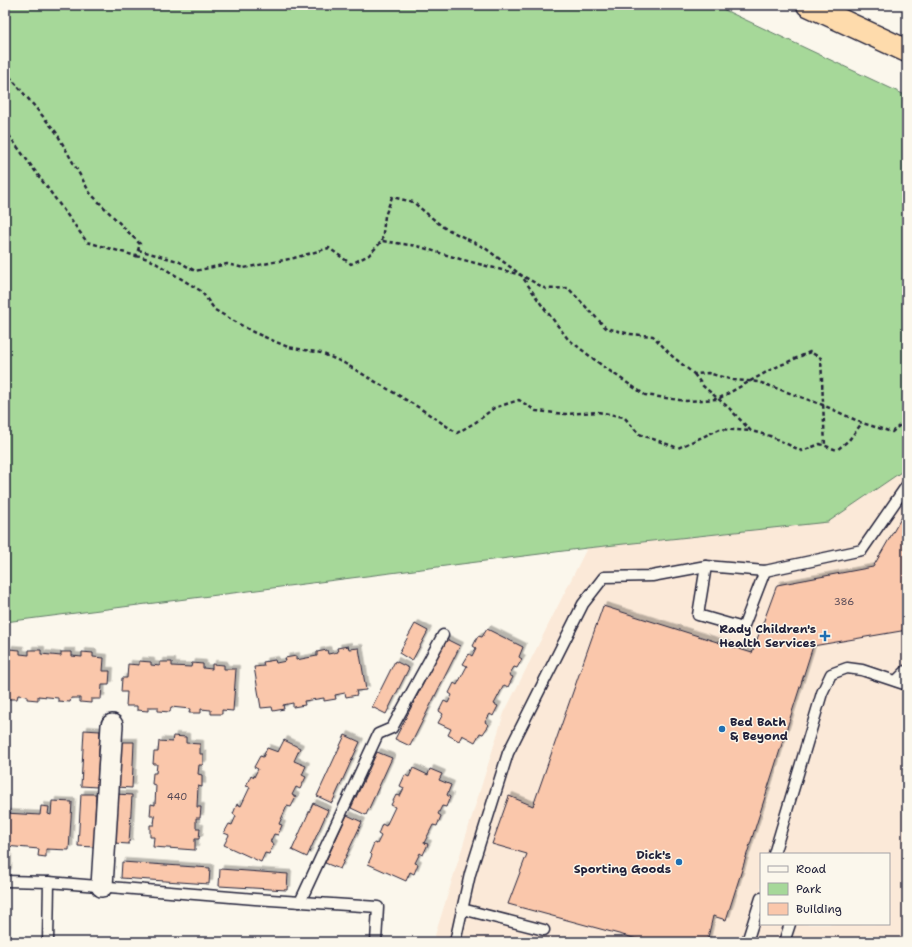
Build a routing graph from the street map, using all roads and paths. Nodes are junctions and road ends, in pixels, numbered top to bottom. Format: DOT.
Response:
graph roads {
  1 [pos="808,5"];
  2 [pos="907,51"];
  3 [pos="5,71"];
  4 [pos="5,130"];
  5 [pos="382,241"];
  6 [pos="138,250"];
  7 [pos="136,256"];
  8 [pos="521,275"];
  9 [pos="694,374"];
  10 [pos="752,381"];
  11 [pos="718,399"];
  12 [pos="823,404"];
  13 [pos="907,419"];
  14 [pos="862,423"];
  15 [pos="751,431"];
  16 [pos="825,446"];
  17 [pos="907,485"];
  18 [pos="706,566"];
  19 [pos="766,572"];
  20 [pos="443,635"];
  21 [pos="907,670"];
  22 [pos="896,681"];
  23 [pos="907,685"];
  24 [pos="112,725"];
  25 [pos="774,853"];
  26 [pos="5,881"];
  27 [pos="48,882"];
  28 [pos="102,886"];
  29 [pos="300,902"];
  30 [pos="760,904"];
  31 [pos="462,909"];
  32 [pos="790,925"];
  33 [pos="544,930"];
  34 [pos="48,942"];
  35 [pos="376,942"];
  36 [pos="455,942"];
  37 [pos="747,942"];
  38 [pos="784,942"];
  1 -- 2 [label="highway"];
  3 -- 6 [label="path"];
  4 -- 7 [label="path"];
  5 -- 6 [label="path"];
  5 -- 8 [label="path"];
  5 -- 8 [label="path"];
  6 -- 7 [label="path"];
  7 -- 15 [label="path"];
  8 -- 9 [label="path"];
  8 -- 11 [label="path"];
  9 -- 10 [label="path"];
  9 -- 11 [label="path"];
  10 -- 11 [label="path"];
  10 -- 12 [label="path"];
  10 -- 12 [label="path"];
  11 -- 15 [label="path"];
  12 -- 14 [label="path"];
  12 -- 16 [label="path"];
  13 -- 14 [label="path"];
  14 -- 16 [label="path"];
  15 -- 16 [label="path"];
  17 -- 19 [label="lane"];
  18 -- 19 [label="lane"];
  18 -- 19 [label="lane"];
  18 -- 31 [label="lane"];
  20 -- 29 [label="lane"];
  21 -- 22 [label="lane"];
  22 -- 23 [label="lane"];
  22 -- 25 [label="lane"];
  24 -- 28 [label="street"];
  26 -- 27 [label="lane"];
  27 -- 28 [label="lane"];
  27 -- 34 [label="lane"];
  28 -- 29 [label="lane"];
  29 -- 35 [label="lane"];
  30 -- 37 [label="lane"];
  31 -- 33 [label="lane"];
  31 -- 36 [label="lane"];
  32 -- 38 [label="lane"];
}
